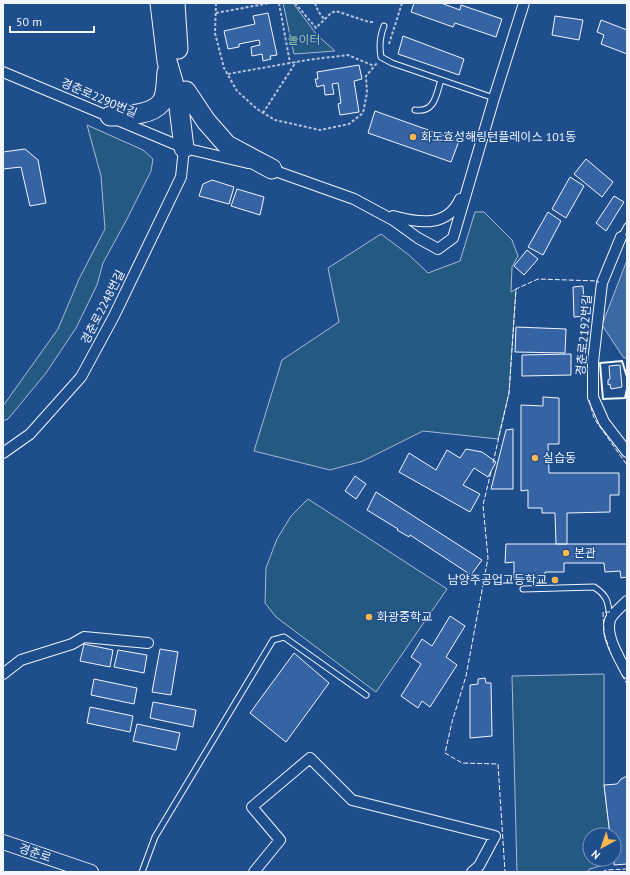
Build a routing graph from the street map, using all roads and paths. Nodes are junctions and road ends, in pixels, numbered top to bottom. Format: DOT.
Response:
graph roads {
  1 [pos="160,3"];
  2 [pos="175,3"];
  3 [pos="216,3"];
  4 [pos="270,3"];
  5 [pos="279,3"];
  6 [pos="295,3"];
  7 [pos="315,3"];
  8 [pos="402,3"];
  9 [pos="524,3"];
  10 [pos="216,14"];
  11 [pos="324,20"];
  12 [pos="373,22"];
  13 [pos="384,26"];
  14 [pos="381,57"];
  15 [pos="167,61"];
  16 [pos="296,62"];
  17 [pos="290,63"];
  18 [pos="374,66"];
  19 [pos="3,72"];
  20 [pos="227,74"];
  21 [pos="441,80"];
  22 [pos="186,91"];
  23 [pos="494,98"];
  24 [pos="415,110"];
  25 [pos="263,113"];
  26 [pos="110,116"];
  27 [pos="184,148"];
  28 [pos="272,169"];
  29 [pos="470,179"];
  30 [pos="381,213"];
  31 [pos="627,226"];
  32 [pos="621,237"];
  33 [pos="3,452"];
  34 [pos="627,452"];
  35 [pos="523,589"];
  36 [pos="627,601"];
  37 [pos="610,619"];
  38 [pos="148,643"];
  39 [pos="627,673"];
  40 [pos="3,674"];
  41 [pos="366,695"];
  42 [pos="3,842"];
  43 [pos="91,872"];
  44 [pos="142,872"];
  45 [pos="254,872"];
  46 [pos="472,872"];
  1 -- 15 [label="highway"];
  2 -- 22 [label="highway"];
  3 -- 10 [label="path"];
  4 -- 10 [label="path"];
  5 -- 17 [label="path"];
  6 -- 11 [label="path"];
  7 -- 11 [label="path"];
  8 -- 14 [label="path"];
  9 -- 23 [label="street"];
  10 -- 20 [label="path"];
  11 -- 12 [label="path"];
  13 -- 14 [label="lane"];
  14 -- 18 [label="path"];
  14 -- 21 [label="lane"];
  15 -- 26 [label="highway"];
  15 -- 27 [label="highway"];
  16 -- 17 [label="path"];
  16 -- 18 [label="path"];
  16 -- 25 [label="path"];
  17 -- 20 [label="path"];
  18 -- 25 [label="path"];
  19 -- 26 [label="street, 경춘로2290번길"];
  20 -- 25 [label="path"];
  21 -- 23 [label="lane"];
  21 -- 24 [label="lane"];
  22 -- 27 [label="highway"];
  22 -- 28 [label="highway"];
  23 -- 29 [label="street"];
  26 -- 27 [label="street, 경춘로2290번길"];
  27 -- 28 [label="street, 경춘로2290번길"];
  27 -- 33 [label="street, 경춘로2248번길"];
  28 -- 30 [label="street, 경춘로2290번길"];
  29 -- 30 [label="street"];
  29 -- 30 [label="street"];
  31 -- 32 [label="lane"];
  32 -- 34 [label="street, 경춘로2192번길"];
  35 -- 37 [label="lane"];
  36 -- 37 [label="street"];
  37 -- 39 [label="street"];
  38 -- 40 [label="street"];
  41 -- 44 [label="lane"];
  42 -- 43 [label="street, 경춘로"];
  45 -- 46 [label="street"];
}
